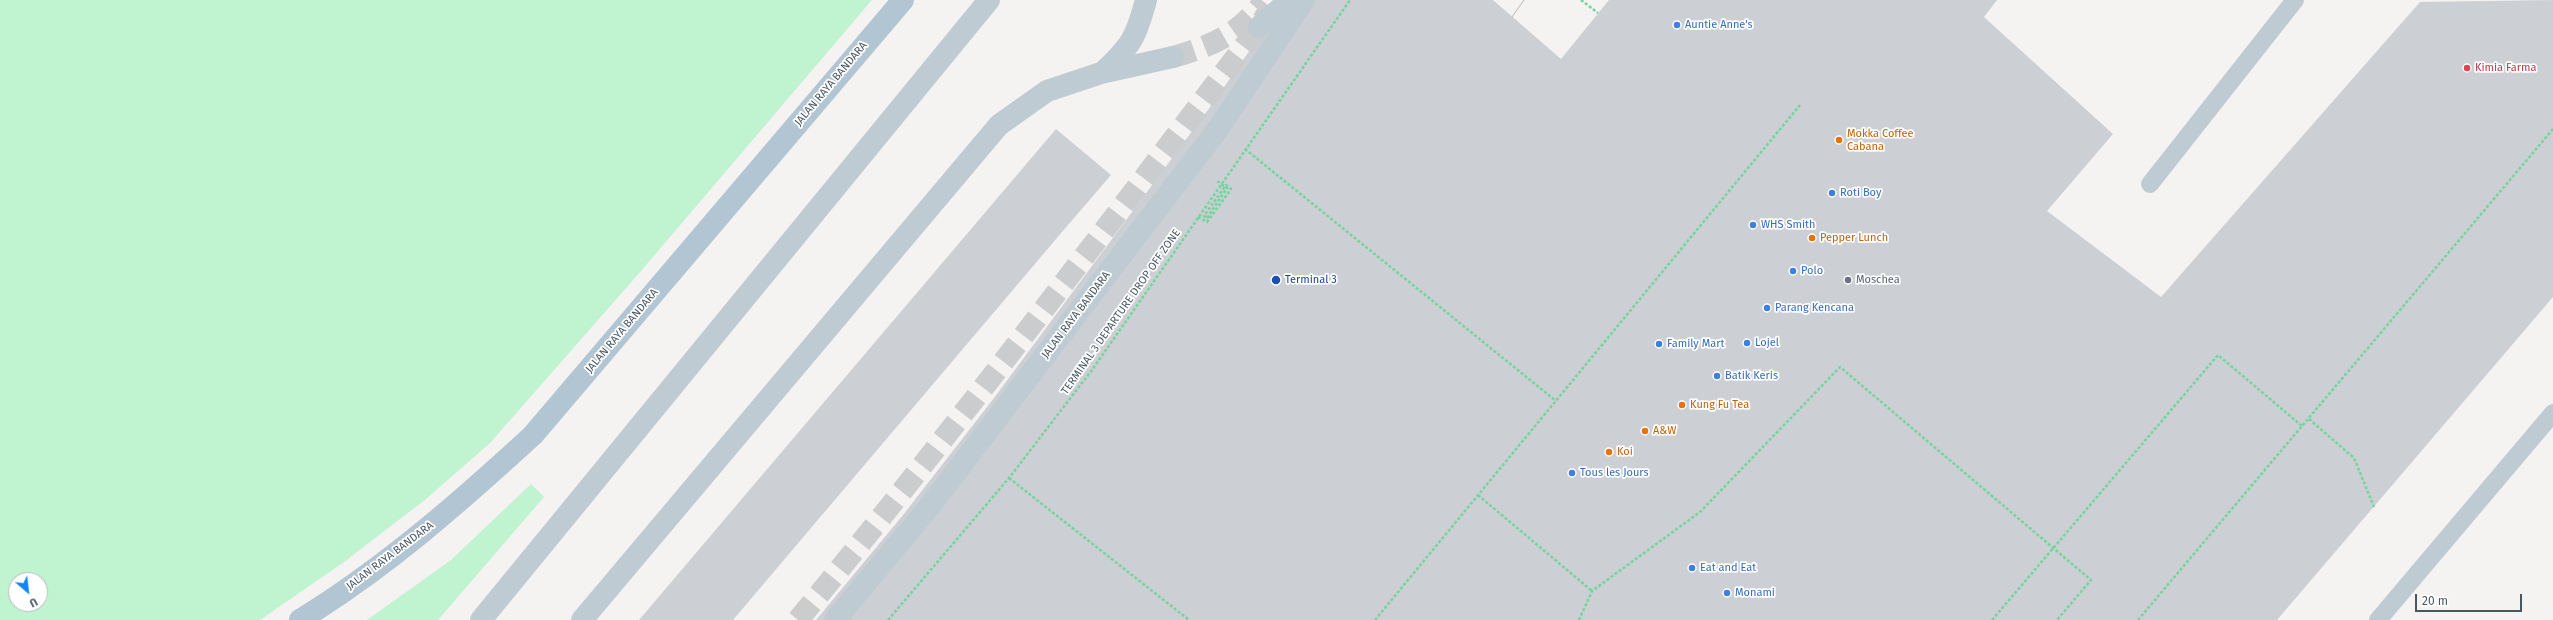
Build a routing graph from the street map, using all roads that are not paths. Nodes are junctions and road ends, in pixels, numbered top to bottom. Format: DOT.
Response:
graph roads {
  1 [pos="903,0"];
  2 [pos="989,0"];
  3 [pos="1146,0"];
  4 [pos="1290,0"];
  5 [pos="1304,0"];
  6 [pos="2295,0"];
  7 [pos="1259,27"];
  8 [pos="1173,58"];
  9 [pos="1101,73"];
  10 [pos="2150,184"];
  11 [pos="2553,414"];
  12 [pos="300,620"];
  13 [pos="481,620"];
  14 [pos="582,620"];
  15 [pos="835,620"];
  16 [pos="2378,620"];
  1 -- 12 [label="main road, JALAN RAYA BANDARA"];
  2 -- 13 [label="street"];
  3 -- 9 [label="street"];
  4 -- 7 [label="street"];
  5 -- 15 [label="street, JALAN RAYA BANDARA, bridge"];
  6 -- 10 [label="lane"];
  8 -- 9 [label="street"];
  9 -- 14 [label="street"];
  11 -- 16 [label="lane"];
}
